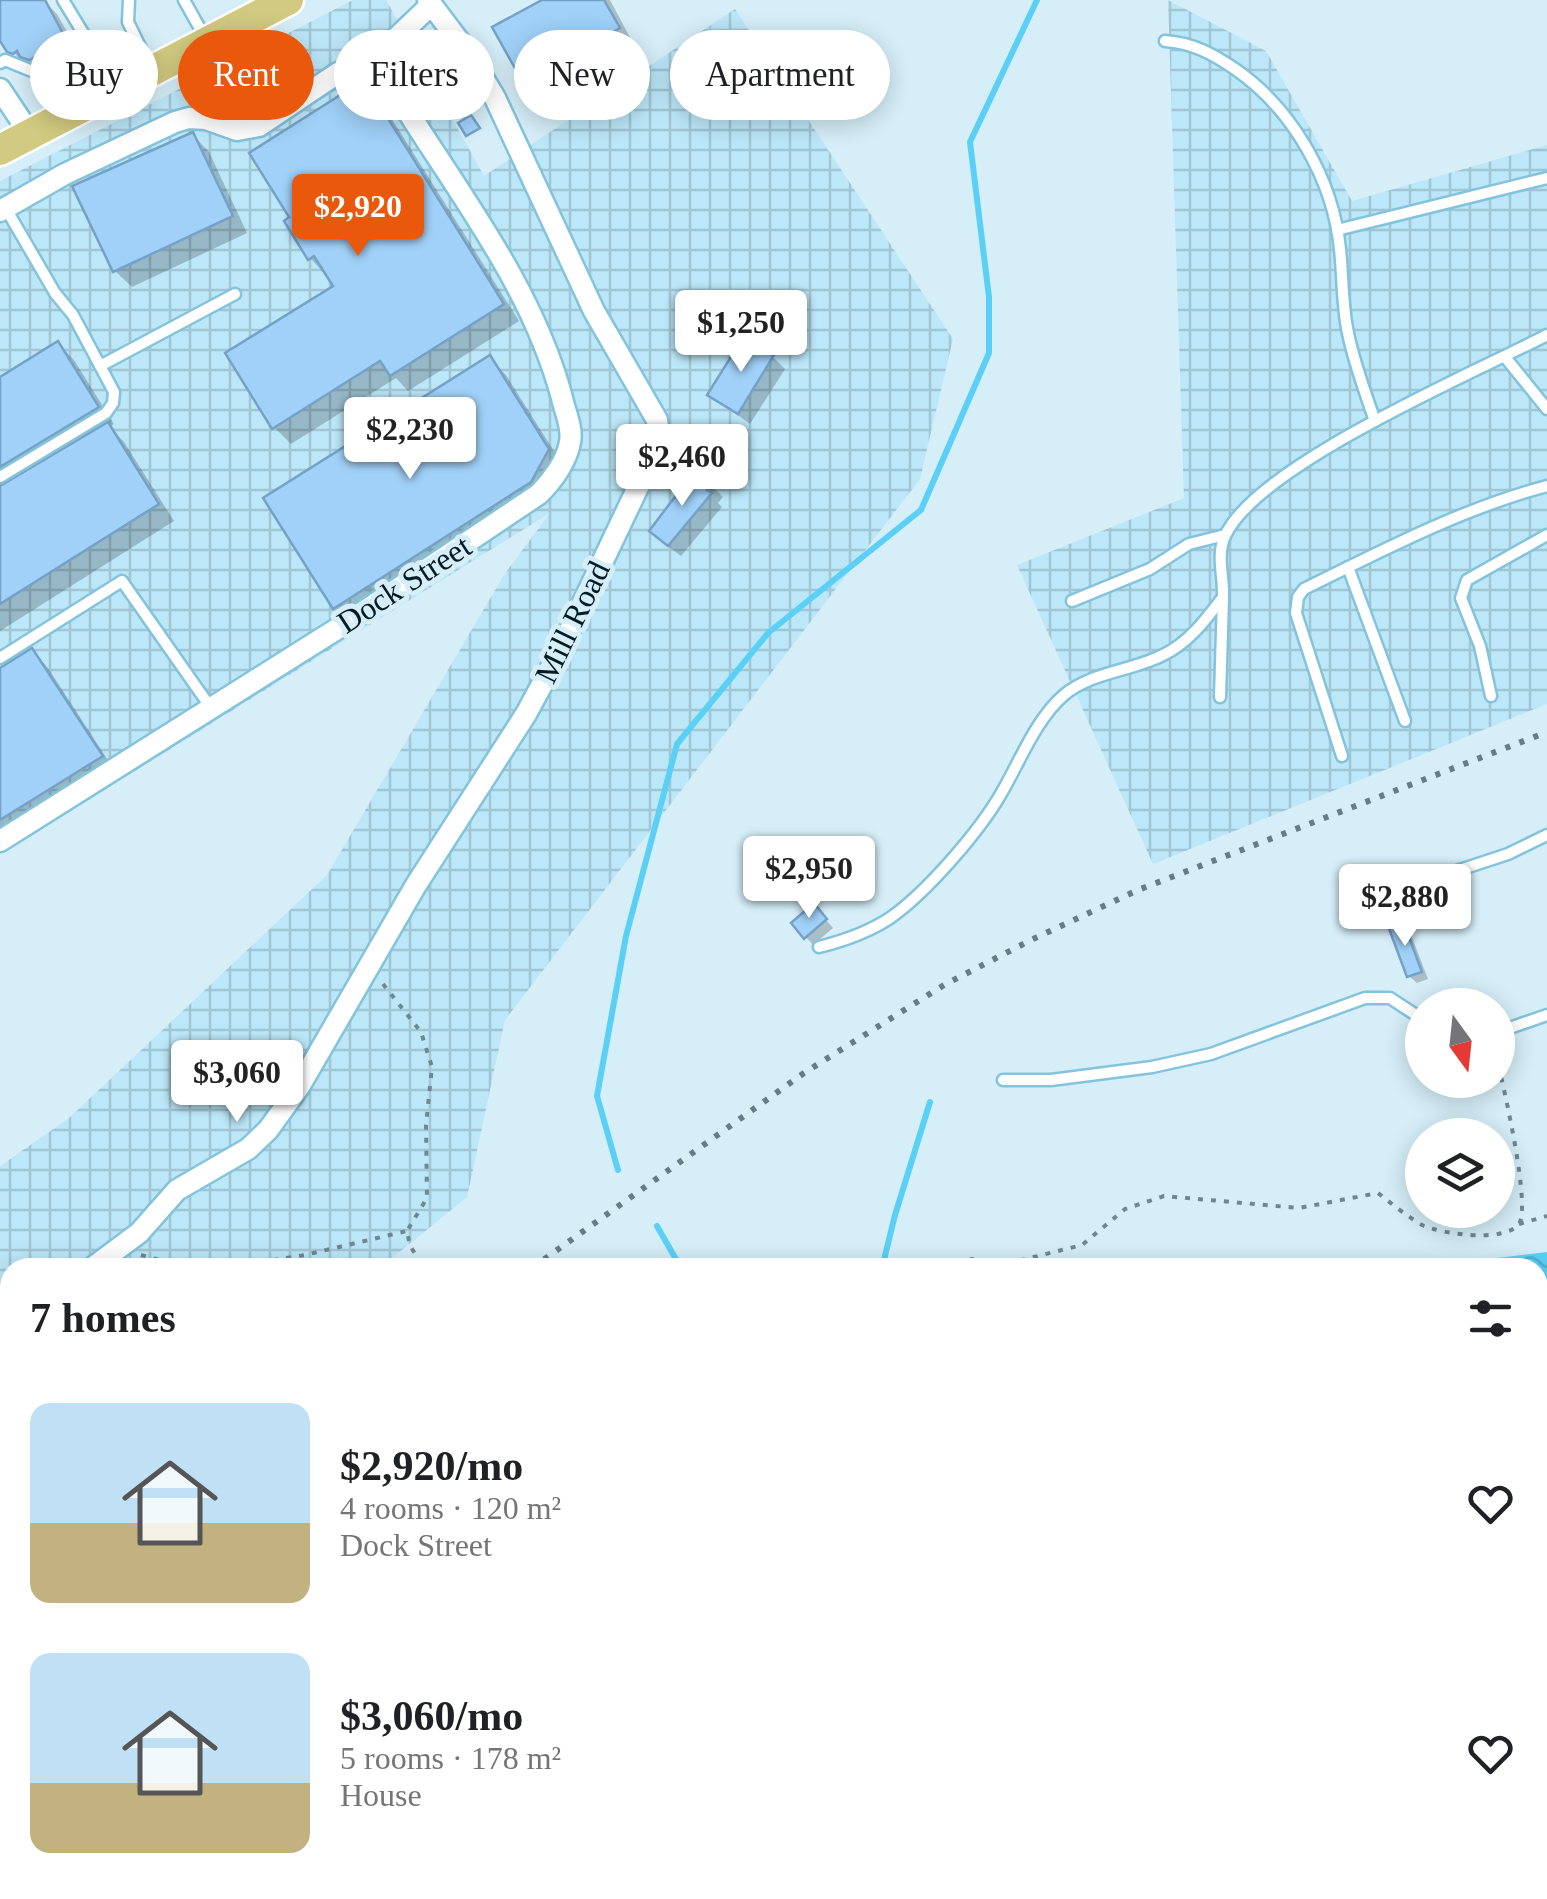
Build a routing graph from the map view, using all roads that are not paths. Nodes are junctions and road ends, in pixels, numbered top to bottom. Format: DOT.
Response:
graph roads {
  1 [pos="63,0"];
  2 [pos="129,0"];
  3 [pos="184,0"];
  4 [pos="288,0"];
  5 [pos="430,2"];
  6 [pos="82,30"];
  7 [pos="131,30"];
  8 [pos="201,30"];
  9 [pos="231,30"];
  10 [pos="402,30"];
  11 [pos="1165,42"];
  12 [pos="0,62"];
  13 [pos="30,70"];
  14 [pos="334,76"];
  15 [pos="0,89"];
  16 [pos="57,120"];
  17 [pos="414,120"];
  18 [pos="30,134"];
  19 [pos="0,150"];
  20 [pos="1547,178"];
  21 [pos="3,209"];
  22 [pos="1337,230"];
  23 [pos="234,294"];
  24 [pos="1547,334"];
  25 [pos="1505,357"];
  26 [pos="100,366"];
  27 [pos="1547,409"];
  28 [pos="1375,421"];
  29 [pos="0,477"];
  30 [pos="1547,486"];
  31 [pos="1225,535"];
  32 [pos="1547,535"];
  33 [pos="1348,567"];
  34 [pos="1224,596"];
  35 [pos="1072,601"];
  36 [pos="0,658"];
  37 [pos="1491,696"];
  38 [pos="1220,697"];
  39 [pos="211,708"];
  40 [pos="1405,722"];
  41 [pos="1342,756"];
  42 [pos="1547,835"];
  43 [pos="0,842"];
  44 [pos="1429,880"];
  45 [pos="819,947"];
  46 [pos="1405,1008"];
  47 [pos="1547,1015"];
  48 [pos="1515,1026"];
  49 [pos="1003,1080"];
  50 [pos="106,1258"];
  1 -- 6 [label="lane"];
  2 -- 7 [label="lane"];
  3 -- 8 [label="lane"];
  4 -- 9 [label="main road"];
  5 -- 10 [label="street"];
  5 -- 50 [label="street, Mill Road"];
  11 -- 22 [label="lane"];
  12 -- 13 [label="lane"];
  14 -- 21 [label="street"];
  15 -- 18 [label="street"];
  16 -- 18 [label="main road"];
  17 -- 39 [label="street, Dock Street"];
  18 -- 19 [label="main road"];
  20 -- 22 [label="lane"];
  21 -- 26 [label="lane"];
  22 -- 28 [label="lane"];
  23 -- 26 [label="lane"];
  24 -- 25 [label="lane"];
  25 -- 27 [label="lane"];
  25 -- 28 [label="lane"];
  26 -- 29 [label="lane"];
  28 -- 31 [label="lane"];
  30 -- 33 [label="lane"];
  31 -- 34 [label="lane"];
  31 -- 35 [label="lane"];
  32 -- 37 [label="lane"];
  33 -- 40 [label="lane"];
  33 -- 41 [label="lane"];
  34 -- 38 [label="lane"];
  34 -- 45 [label="lane"];
  36 -- 39 [label="lane"];
  39 -- 43 [label="street, Dock Street"];
  42 -- 44 [label="lane"];
  46 -- 49 [label="lane"];
  47 -- 48 [label="lane"];
}
